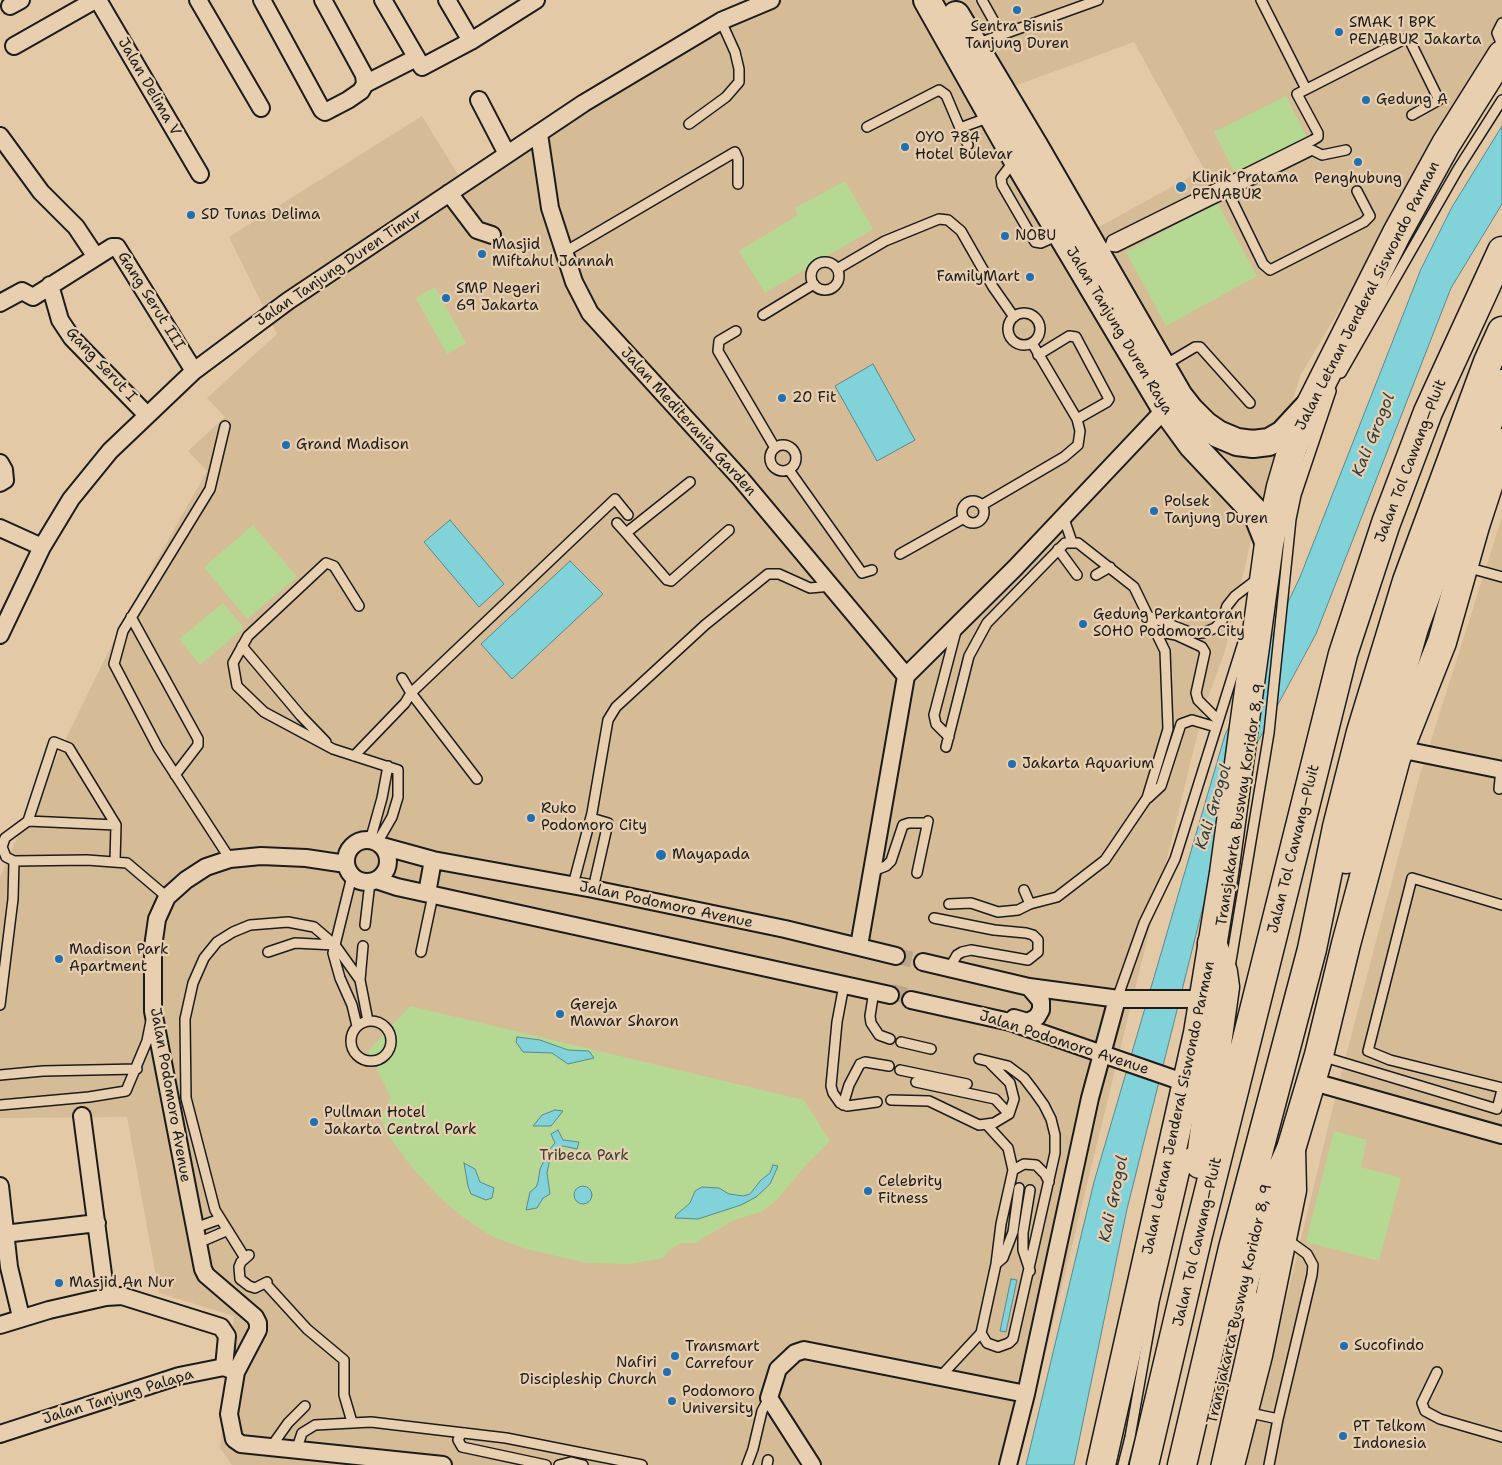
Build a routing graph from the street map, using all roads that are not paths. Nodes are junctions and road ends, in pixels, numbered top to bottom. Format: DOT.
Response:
graph roads {
  1 [pos="96,0"];
  2 [pos="198,0"];
  3 [pos="262,0"];
  4 [pos="322,0"];
  5 [pos="383,0"];
  6 [pos="447,0"];
  7 [pos="771,0"];
  8 [pos="927,0"];
  9 [pos="947,0"];
  10 [pos="982,0"];
  11 [pos="1098,0"];
  12 [pos="1261,0"];
  13 [pos="525,3"];
  14 [pos="721,21"];
  15 [pos="1502,24"];
  16 [pos="1000,34"];
  17 [pos="471,41"];
  18 [pos="974,45"];
  19 [pos="1502,45"];
  20 [pos="14,46"];
  21 [pos="1502,55"];
  22 [pos="416,58"];
  23 [pos="365,84"];
  24 [pos="1306,89"];
  25 [pos="479,100"];
  26 [pos="1502,100"];
  27 [pos="261,108"];
  28 [pos="1412,115"];
  29 [pos="992,116"];
  30 [pos="689,124"];
  31 [pos="867,127"];
  32 [pos="960,128"];
  33 [pos="539,134"];
  34 [pos="0,136"];
  35 [pos="968,145"];
  36 [pos="1026,152"];
  37 [pos="507,154"];
  38 [pos="1341,155"];
  39 [pos="200,174"];
  40 [pos="738,184"];
  41 [pos="1226,187"];
  42 [pos="1357,192"];
  43 [pos="449,193"];
  44 [pos="492,235"];
  45 [pos="1103,249"];
  46 [pos="1502,251"];
  47 [pos="563,253"];
  48 [pos="96,257"];
  49 [pos="837,269"];
  50 [pos="814,284"];
  51 [pos="50,285"];
  52 [pos="0,303"];
  53 [pos="763,315"];
  54 [pos="1014,317"];
  55 [pos="736,331"];
  56 [pos="1502,331"];
  57 [pos="1032,343"];
  58 [pos="1038,355"];
  59 [pos="1162,366"];
  60 [pos="194,371"];
  61 [pos="1502,384"];
  62 [pos="1172,402"];
  63 [pos="1250,403"];
  64 [pos="1311,404"];
  65 [pos="146,414"];
  66 [pos="1077,419"];
  67 [pos="225,426"];
  68 [pos="1502,443"];
  69 [pos="775,448"];
  70 [pos="0,463"];
  71 [pos="789,470"];
  72 [pos="690,482"];
  73 [pos="0,483"];
  74 [pos="982,505"];
  75 [pos="1252,508"];
  76 [pos="628,515"];
  77 [pos="1063,516"];
  78 [pos="964,518"];
  79 [pos="617,523"];
  80 [pos="0,528"];
  81 [pos="729,530"];
  82 [pos="626,533"];
  83 [pos="1072,542"];
  84 [pos="42,547"];
  85 [pos="1058,549"];
  86 [pos="900,554"];
  87 [pos="1464,566"];
  88 [pos="1110,567"];
  89 [pos="1268,567"];
  90 [pos="872,570"];
  91 [pos="1077,575"];
  92 [pos="1096,575"];
  93 [pos="1502,577"];
  94 [pos="831,586"];
  95 [pos="359,606"];
  96 [pos="1148,616"];
  97 [pos="131,617"];
  98 [pos="962,620"];
  99 [pos="1,631"];
  100 [pos="1156,631"];
  101 [pos="242,646"];
  102 [pos="906,676"];
  103 [pos="402,678"];
  104 [pos="411,693"];
  105 [pos="1217,724"];
  106 [pos="949,737"];
  107 [pos="946,747"];
  108 [pos="332,749"];
  109 [pos="1399,749"];
  110 [pos="354,756"];
  111 [pos="388,766"];
  112 [pos="1502,770"];
  113 [pos="175,775"];
  114 [pos="478,780"];
  115 [pos="1499,789"];
  116 [pos="1147,798"];
  117 [pos="591,818"];
  118 [pos="28,821"];
  119 [pos="116,825"];
  120 [pos="376,843"];
  121 [pos="230,859"];
  122 [pos="433,860"];
  123 [pos="14,861"];
  124 [pos="115,861"];
  125 [pos="349,870"];
  126 [pos="873,871"];
  127 [pos="917,873"];
  128 [pos="373,881"];
  129 [pos="573,885"];
  130 [pos="593,889"];
  131 [pos="1024,890"];
  132 [pos="430,894"];
  133 [pos="167,897"];
  134 [pos="949,904"];
  135 [pos="1030,904"];
  136 [pos="1502,905"];
  137 [pos="934,918"];
  138 [pos="365,925"];
  139 [pos="334,945"];
  140 [pos="363,946"];
  141 [pos="859,946"];
  142 [pos="1312,949"];
  143 [pos="268,952"];
  144 [pos="421,952"];
  145 [pos="896,956"];
  146 [pos="923,962"];
  147 [pos="950,967"];
  148 [pos="360,980"];
  149 [pos="838,984"];
  150 [pos="1029,987"];
  151 [pos="885,992"];
  152 [pos="1118,999"];
  153 [pos="1203,1002"];
  154 [pos="0,1005"];
  155 [pos="153,1011"];
  156 [pos="368,1021"];
  157 [pos="357,1026"];
  158 [pos="890,1039"];
  159 [pos="901,1042"];
  160 [pos="931,1049"];
  161 [pos="1104,1055"];
  162 [pos="1318,1055"];
  163 [pos="889,1066"];
  164 [pos="137,1069"];
  165 [pos="900,1070"];
  166 [pos="0,1075"];
  167 [pos="1175,1079"];
  168 [pos="1310,1081"];
  169 [pos="916,1082"];
  170 [pos="967,1084"];
  171 [pos="1502,1089"];
  172 [pos="891,1100"];
  173 [pos="877,1102"];
  174 [pos="0,1105"];
  175 [pos="843,1105"];
  176 [pos="1009,1114"];
  177 [pos="82,1116"];
  178 [pos="1196,1122"];
  179 [pos="987,1126"];
  180 [pos="1502,1135"];
  181 [pos="1192,1142"];
  182 [pos="1291,1149"];
  183 [pos="1013,1170"];
  184 [pos="1049,1182"];
  185 [pos="0,1186"];
  186 [pos="1020,1188"];
  187 [pos="1030,1190"];
  188 [pos="220,1219"];
  189 [pos="97,1223"];
  190 [pos="1278,1228"];
  191 [pos="226,1231"];
  192 [pos="4,1234"];
  193 [pos="196,1235"];
  194 [pos="1198,1235"];
  195 [pos="996,1264"];
  196 [pos="1030,1271"];
  197 [pos="1256,1287"];
  198 [pos="106,1297"];
  199 [pos="21,1317"];
  200 [pos="0,1325"];
  201 [pos="981,1333"];
  202 [pos="230,1370"];
  203 [pos="1436,1372"];
  204 [pos="940,1377"];
  205 [pos="1026,1394"];
  206 [pos="769,1398"];
  207 [pos="304,1406"];
  208 [pos="1244,1411"];
  209 [pos="1278,1419"];
  210 [pos="352,1422"];
  211 [pos="465,1433"];
  212 [pos="0,1434"];
  213 [pos="1502,1437"];
  214 [pos="271,1447"];
  215 [pos="297,1448"];
  216 [pos="560,1449"];
  217 [pos="562,1464"];
  218 [pos="443,1465"];
  219 [pos="546,1465"];
  220 [pos="583,1465"];
  221 [pos="642,1465"];
  222 [pos="747,1465"];
  223 [pos="812,1465"];
  224 [pos="1008,1465"];
  225 [pos="1101,1465"];
  226 [pos="1123,1465"];
  227 [pos="1144,1465"];
  228 [pos="1182,1465"];
  229 [pos="1198,1465"];
  230 [pos="1216,1465"];
  231 [pos="1230,1465"];
  232 [pos="1269,1465"];
  1 -- 20 [label="street"];
  1 -- 39 [label="street, Jalan Delima V"];
  2 -- 27 [label="street"];
  3 -- 23 [label="street"];
  4 -- 23 [label="street"];
  5 -- 22 [label="street"];
  6 -- 17 [label="street"];
  7 -- 14 [label="street, Jalan Tanjung Duren Timur"];
  8 -- 29 [label="main road, Jalan Tanjung Duren Raya"];
  9 -- 18 [label="main road, Jalan Tanjung Duren Raya"];
  10 -- 16 [label="lane"];
  11 -- 16 [label="lane"];
  12 -- 24 [label="lane"];
  13 -- 17 [label="street"];
  14 -- 30 [label="lane"];
  14 -- 33 [label="street, Jalan Tanjung Duren Timur"];
  15 -- 19 [label="lane"];
  16 -- 18 [label="lane"];
  17 -- 22 [label="street"];
  18 -- 36 [label="main road, Jalan Tanjung Duren Raya"];
  21 -- 64 [label="highway, Jalan Letnan Jenderal Siswondo Parman"];
  22 -- 23 [label="street"];
  24 -- 28 [label="lane"];
  24 -- 41 [label="lane"];
  25 -- 37 [label="street"];
  26 -- 89 [label="lane, Transjakarta Busway Koridor 8, 9"];
  29 -- 32 [label="lane"];
  29 -- 36 [label="main road, Jalan Tanjung Duren Raya"];
  31 -- 32 [label="lane"];
  32 -- 35 [label="lane"];
  33 -- 37 [label="street, Jalan Tanjung Duren Timur"];
  33 -- 47 [label="street, Jalan Mediterania Garden"];
  34 -- 48 [label="street"];
  36 -- 45 [label="main road, Jalan Tanjung Duren Raya"];
  36 -- 62 [label="main road, Jalan Tanjung Duren Raya"];
  37 -- 43 [label="street, Jalan Tanjung Duren Timur"];
  38 -- 41 [label="lane"];
  40 -- 47 [label="lane"];
  41 -- 42 [label="lane"];
  41 -- 45 [label="lane"];
  43 -- 44 [label="street"];
  43 -- 60 [label="street, Jalan Tanjung Duren Timur"];
  45 -- 59 [label="main road, Jalan Tanjung Duren Raya"];
  46 -- 194 [label="highway, Jalan Tol Cawang–Pluit"];
  47 -- 94 [label="street, Jalan Mediterania Garden"];
  48 -- 51 [label="street, Gang Serut III"];
  48 -- 60 [label="street, Gang Serut III"];
  49 -- 50 [label="lane"];
  49 -- 50 [label="lane"];
  49 -- 54 [label="lane"];
  50 -- 53 [label="lane"];
  51 -- 52 [label="street, Gang Serut III"];
  51 -- 65 [label="street, Gang Serut I"];
  54 -- 57 [label="lane"];
  54 -- 57 [label="lane"];
  55 -- 69 [label="lane"];
  56 -- 142 [label="highway"];
  57 -- 58 [label="lane"];
  58 -- 66 [label="lane"];
  58 -- 66 [label="lane"];
  59 -- 62 [label="main road, Jalan Tanjung Duren Raya"];
  59 -- 63 [label="lane"];
  60 -- 65 [label="street, Jalan Tanjung Duren Timur"];
  61 -- 142 [label="highway"];
  62 -- 64 [label="main road, Jalan Tanjung Duren Raya"];
  62 -- 75 [label="main road, Jalan Tanjung Duren Raya"];
  62 -- 77 [label="street"];
  64 -- 89 [label="highway, Jalan Letnan Jenderal Siswondo Parman"];
  65 -- 84 [label="street, Jalan Tanjung Duren Timur"];
  66 -- 74 [label="lane"];
  67 -- 97 [label="lane"];
  68 -- 87 [label="highway"];
  69 -- 71 [label="lane"];
  69 -- 71 [label="lane"];
  70 -- 73 [label="street"];
  71 -- 90 [label="lane"];
  72 -- 82 [label="lane"];
  74 -- 78 [label="lane"];
  74 -- 78 [label="lane"];
  75 -- 89 [label="lane"];
  75 -- 89 [label="main road, Jalan Tanjung Duren Raya"];
  76 -- 104 [label="lane"];
  77 -- 83 [label="lane"];
  77 -- 98 [label="street"];
  78 -- 86 [label="lane"];
  79 -- 82 [label="lane"];
  80 -- 84 [label="street"];
  81 -- 82 [label="lane"];
  83 -- 85 [label="lane"];
  83 -- 88 [label="lane"];
  84 -- 99 [label="street, Jalan Tanjung Duren Timur"];
  85 -- 91 [label="lane"];
  85 -- 106 [label="lane"];
  87 -- 93 [label="lane"];
  87 -- 109 [label="highway"];
  88 -- 92 [label="lane"];
  88 -- 96 [label="lane"];
  89 -- 96 [label="lane"];
  89 -- 105 [label="lane"];
  89 -- 153 [label="lane, Transjakarta Busway Koridor 8, 9"];
  89 -- 153 [label="highway, Jalan Letnan Jenderal Siswondo Parman"];
  94 -- 102 [label="street, Jalan Mediterania Garden"];
  94 -- 117 [label="lane"];
  95 -- 101 [label="lane"];
  96 -- 100 [label="lane"];
  97 -- 113 [label="lane"];
  97 -- 113 [label="lane"];
  98 -- 102 [label="street"];
  98 -- 106 [label="lane"];
  100 -- 105 [label="lane"];
  100 -- 116 [label="lane"];
  101 -- 108 [label="lane"];
  101 -- 108 [label="lane"];
  102 -- 126 [label="street"];
  103 -- 104 [label="lane"];
  104 -- 110 [label="lane"];
  104 -- 114 [label="lane"];
  105 -- 116 [label="lane"];
  105 -- 152 [label="lane"];
  106 -- 107 [label="lane"];
  108 -- 110 [label="lane"];
  109 -- 112 [label="street"];
  109 -- 162 [label="highway"];
  110 -- 111 [label="lane"];
  111 -- 120 [label="lane"];
  111 -- 120 [label="lane"];
  112 -- 115 [label="lane"];
  113 -- 121 [label="lane"];
  116 -- 135 [label="lane"];
  117 -- 129 [label="lane"];
  117 -- 130 [label="lane"];
  118 -- 119 [label="lane"];
  118 -- 119 [label="lane"];
  118 -- 123 [label="lane"];
  119 -- 124 [label="lane"];
  120 -- 122 [label="street, Jalan Podomoro Avenue"];
  120 -- 125 [label="street"];
  120 -- 128 [label="street"];
  121 -- 125 [label="street, Jalan Podomoro Avenue"];
  121 -- 133 [label="street, Jalan Podomoro Avenue"];
  122 -- 129 [label="street, Jalan Podomoro Avenue"];
  122 -- 132 [label="street"];
  123 -- 124 [label="lane"];
  123 -- 154 [label="lane"];
  124 -- 133 [label="lane"];
  125 -- 128 [label="street"];
  125 -- 139 [label="lane"];
  126 -- 127 [label="lane"];
  126 -- 141 [label="street"];
  128 -- 132 [label="street"];
  128 -- 138 [label="lane"];
  129 -- 130 [label="street, Jalan Podomoro Avenue"];
  130 -- 141 [label="street, Jalan Podomoro Avenue"];
  131 -- 135 [label="lane"];
  132 -- 144 [label="lane"];
  132 -- 149 [label="street"];
  133 -- 155 [label="street, Jalan Podomoro Avenue"];
  134 -- 135 [label="lane"];
  136 -- 171 [label="lane"];
  137 -- 147 [label="lane"];
  139 -- 143 [label="lane"];
  139 -- 148 [label="lane"];
  139 -- 157 [label="lane"];
  139 -- 188 [label="lane"];
  140 -- 148 [label="lane"];
  141 -- 145 [label="street, Jalan Podomoro Avenue"];
  142 -- 228 [label="highway"];
  146 -- 147 [label="street"];
  147 -- 150 [label="street"];
  148 -- 156 [label="lane"];
  149 -- 151 [label="street"];
  149 -- 175 [label="lane"];
  150 -- 152 [label="street"];
  150 -- 161 [label="street, Jalan Podomoro Avenue"];
  151 -- 158 [label="lane"];
  152 -- 153 [label="street"];
  152 -- 161 [label="street"];
  153 -- 167 [label="highway, Jalan Letnan Jenderal Siswondo Parman"];
  153 -- 178 [label="lane, Transjakarta Busway Koridor 8, 9"];
  153 -- 194 [label="highway"];
  155 -- 164 [label="lane"];
  155 -- 193 [label="street, Jalan Podomoro Avenue"];
  156 -- 157 [label="lane"];
  156 -- 157 [label="lane"];
  159 -- 160 [label="lane"];
  161 -- 167 [label="street, Jalan Podomoro Avenue"];
  161 -- 205 [label="street"];
  162 -- 168 [label="highway"];
  162 -- 171 [label="lane"];
  163 -- 175 [label="lane"];
  164 -- 166 [label="lane"];
  164 -- 174 [label="lane"];
  165 -- 170 [label="lane"];
  167 -- 225 [label="highway, Jalan Letnan Jenderal Siswondo Parman"];
  168 -- 180 [label="street"];
  168 -- 182 [label="highway"];
  169 -- 176 [label="lane"];
  172 -- 179 [label="lane"];
  173 -- 175 [label="lane"];
  176 -- 179 [label="lane"];
  176 -- 184 [label="lane"];
  177 -- 189 [label="street"];
  179 -- 183 [label="lane"];
  181 -- 226 [label="lane"];
  182 -- 190 [label="highway"];
  182 -- 229 [label="highway"];
  183 -- 184 [label="lane"];
  183 -- 195 [label="lane"];
  184 -- 196 [label="lane"];
  185 -- 192 [label="street"];
  186 -- 195 [label="lane"];
  187 -- 196 [label="lane"];
  188 -- 191 [label="lane"];
  188 -- 193 [label="lane"];
  189 -- 192 [label="street"];
  189 -- 198 [label="street"];
  190 -- 208 [label="highway"];
  190 -- 209 [label="lane"];
  191 -- 193 [label="lane"];
  191 -- 210 [label="lane"];
  192 -- 199 [label="street"];
  193 -- 202 [label="street, Jalan Podomoro Avenue"];
  194 -- 227 [label="highway, Jalan Tol Cawang–Pluit"];
  195 -- 201 [label="lane"];
  196 -- 201 [label="lane"];
  197 -- 230 [label="lane, Transjakarta Busway Koridor 8, 9"];
  198 -- 199 [label="street"];
  198 -- 202 [label="street"];
  199 -- 200 [label="street"];
  201 -- 204 [label="lane"];
  202 -- 212 [label="street, Jalan Tanjung Palapa"];
  202 -- 214 [label="street"];
  203 -- 213 [label="lane"];
  204 -- 205 [label="street"];
  204 -- 206 [label="street"];
  205 -- 224 [label="street"];
  206 -- 222 [label="lane"];
  206 -- 223 [label="street"];
  207 -- 214 [label="lane"];
  208 -- 209 [label="lane"];
  208 -- 231 [label="highway"];
  209 -- 232 [label="lane"];
  210 -- 211 [label="lane"];
  210 -- 215 [label="lane"];
  211 -- 216 [label="lane"];
  211 -- 219 [label="lane"];
  214 -- 215 [label="street"];
  215 -- 218 [label="street"];
  216 -- 217 [label="lane"];
  216 -- 221 [label="lane"];
  217 -- 220 [label="lane"];
}
